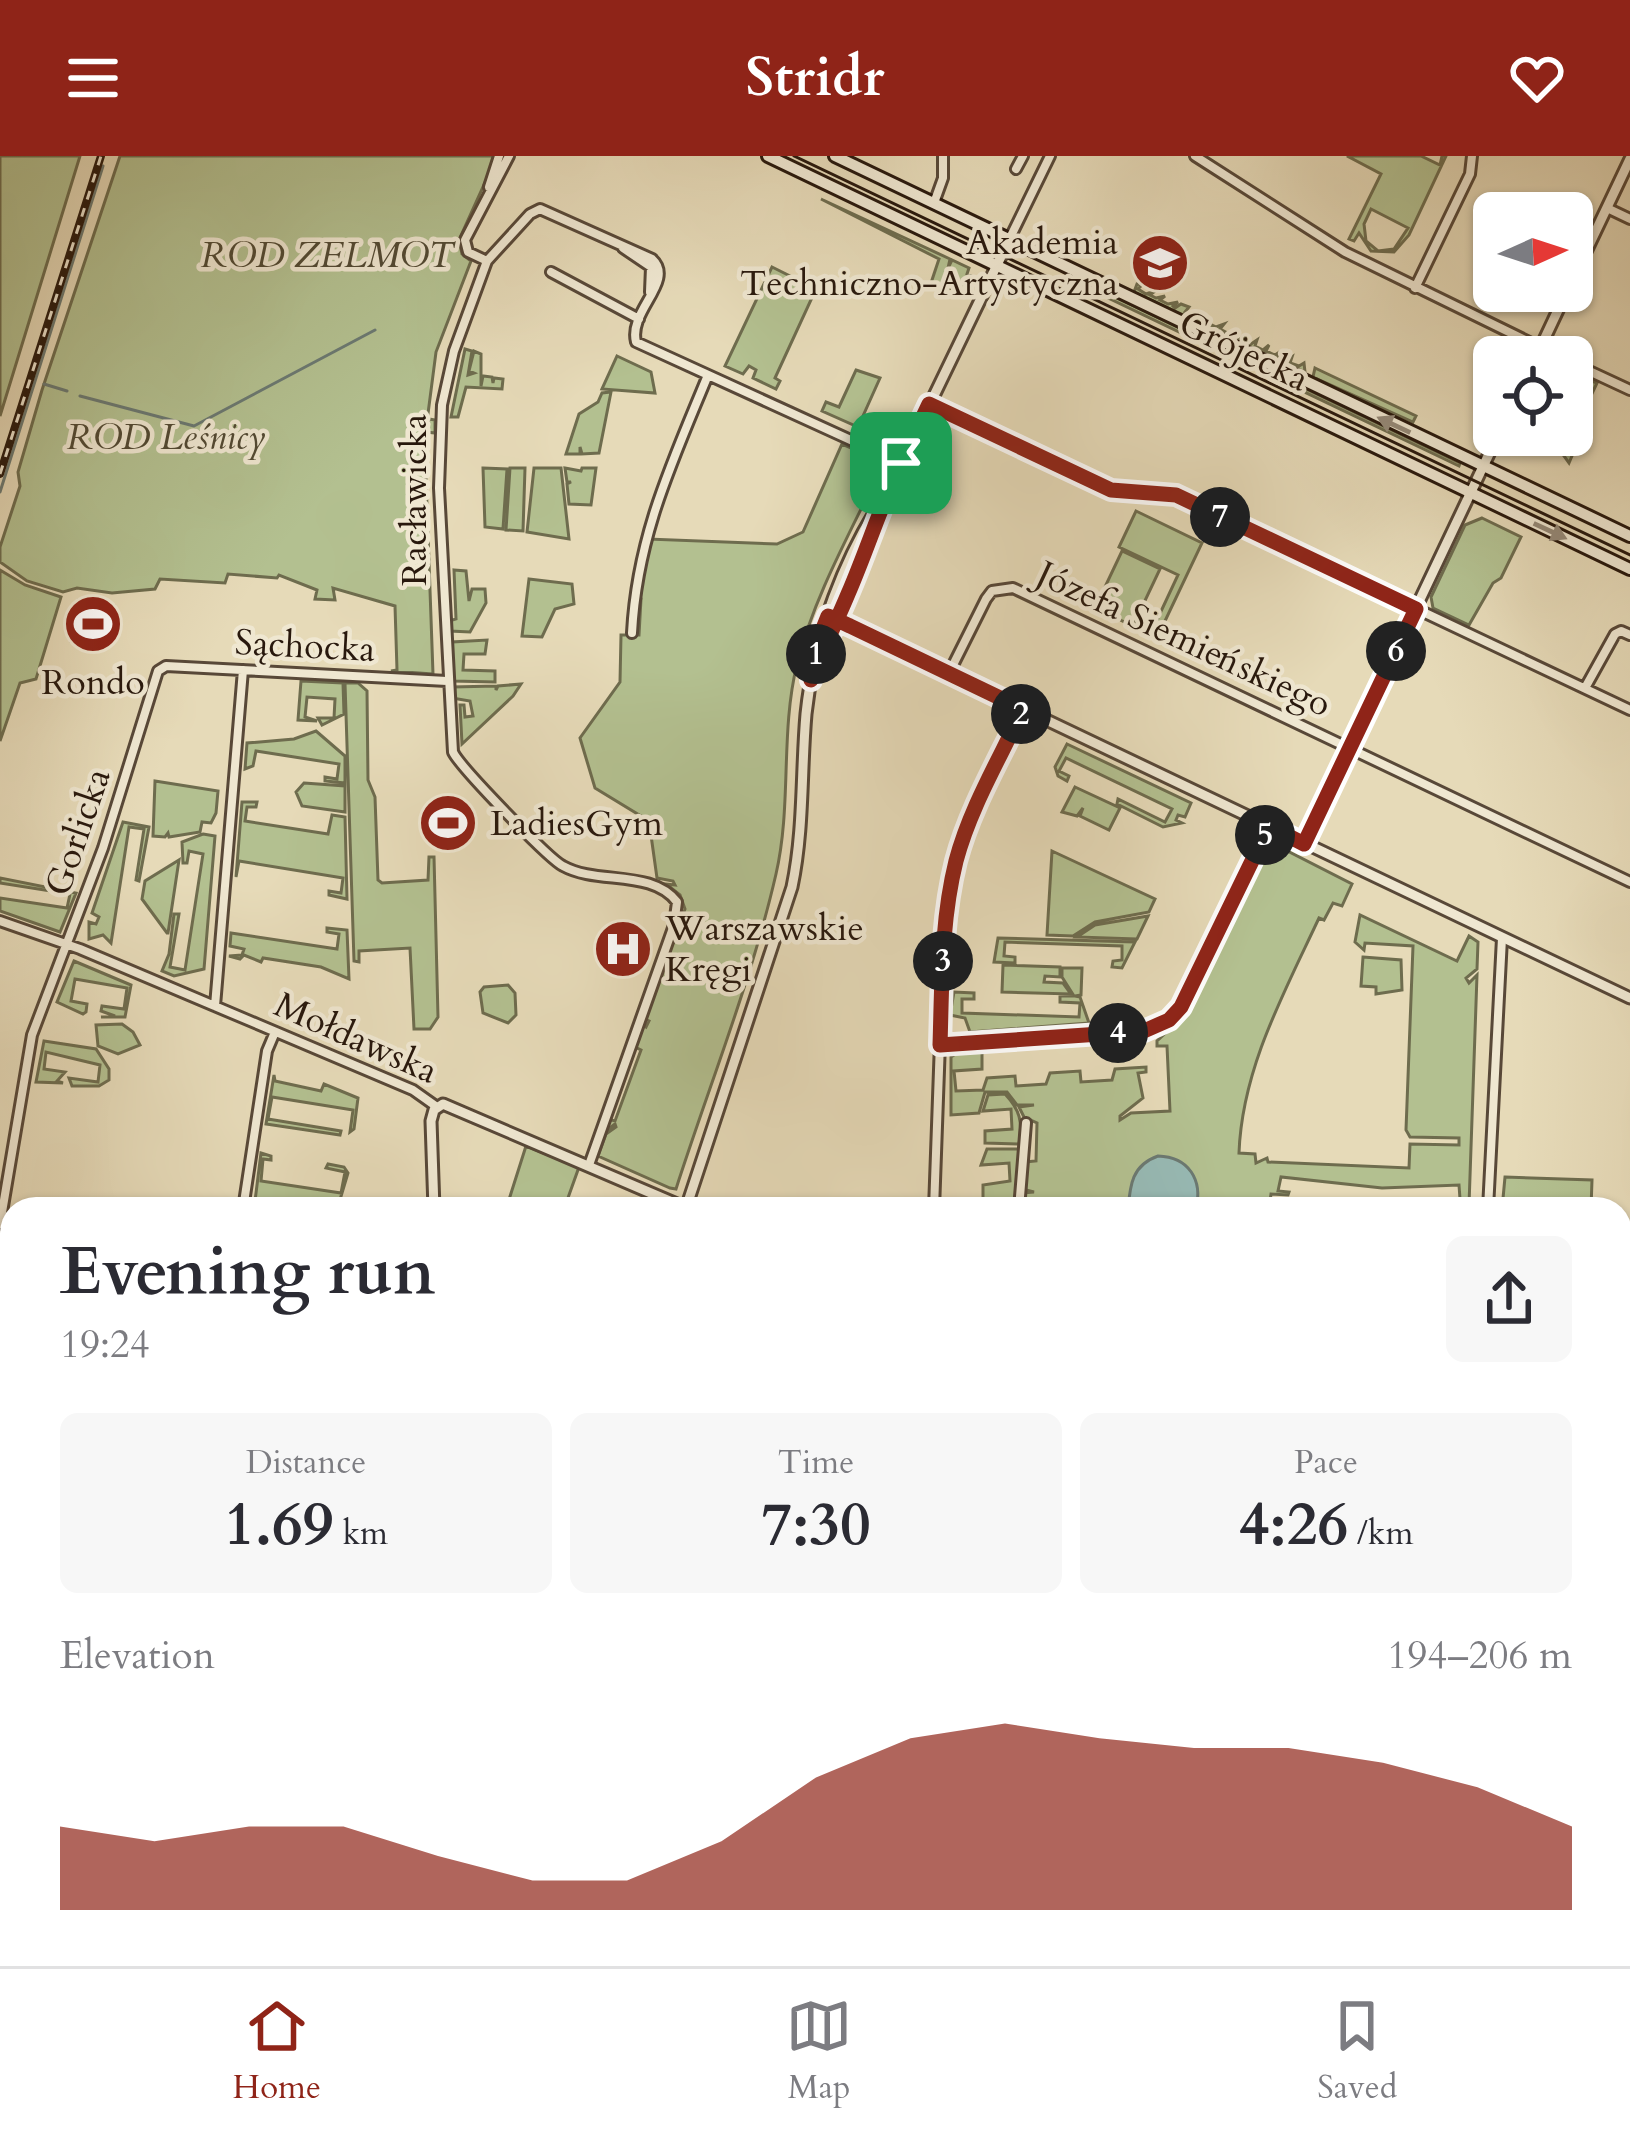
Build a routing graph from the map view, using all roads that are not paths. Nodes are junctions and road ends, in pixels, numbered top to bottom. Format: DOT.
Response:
graph roads {
  1 [pos="499,156"];
  2 [pos="508,156"];
  3 [pos="768,156"];
  4 [pos="835,156"];
  5 [pos="943,156"];
  6 [pos="1023,156"];
  7 [pos="1050,156"];
  8 [pos="1195,156"];
  9 [pos="1472,156"];
  10 [pos="1630,159"];
  11 [pos="1016,169"];
  12 [pos="934,203"];
  13 [pos="1607,208"];
  14 [pos="479,210"];
  15 [pos="1630,219"];
  16 [pos="1593,237"];
  17 [pos="1010,238"];
  18 [pos="487,261"];
  19 [pos="995,266"];
  20 [pos="551,272"];
  21 [pos="1415,288"];
  22 [pos="639,319"];
  23 [pos="1507,336"];
  24 [pos="1593,373"];
  25 [pos="708,375"];
  26 [pos="1630,390"];
  27 [pos="929,404"];
  28 [pos="1488,456"];
  29 [pos="901,463"];
  30 [pos="1483,466"];
  31 [pos="1470,494"];
  32 [pos="1630,536"];
  33 [pos="1630,568"];
  34 [pos="1416,609"];
  35 [pos="832,618"];
  36 [pos="632,633"];
  37 [pos="1630,634"];
  38 [pos="160,668"];
  39 [pos="243,670"];
  40 [pos="949,673"];
  41 [pos="447,681"];
  42 [pos="1585,688"];
  43 [pos="1023,709"];
  44 [pos="1630,710"];
  45 [pos="1350,747"];
  46 [pos="1269,826"];
  47 [pos="1304,844"];
  48 [pos="1630,882"];
  49 [pos="0,921"];
  50 [pos="1502,938"];
  51 [pos="66,944"];
  52 [pos="1630,998"];
  53 [pos="215,1006"];
  54 [pos="275,1032"];
  55 [pos="940,1045"];
  56 [pos="436,1107"];
  57 [pos="1026,1123"];
  58 [pos="589,1165"];
  59 [pos="4,1197"];
  60 [pos="245,1197"];
  61 [pos="434,1197"];
  62 [pos="660,1197"];
  63 [pos="690,1197"];
  64 [pos="934,1197"];
  65 [pos="1020,1197"];
  66 [pos="1489,1197"];
  1 -- 14 [label="street"];
  2 -- 14 [label="street"];
  3 -- 19 [label="main road, Grójecka"];
  4 -- 12 [label="main road, Grójecka"];
  5 -- 12 [label="street"];
  6 -- 11 [label="street"];
  7 -- 17 [label="street"];
  8 -- 21 [label="street"];
  9 -- 21 [label="street"];
  10 -- 13 [label="street"];
  12 -- 17 [label="main road, Grójecka"];
  13 -- 15 [label="street"];
  13 -- 16 [label="street"];
  14 -- 18 [label="street"];
  17 -- 19 [label="street"];
  30 -- 17 [label="main road, Grójecka, one-way"];
  18 -- 22 [label="street"];
  18 -- 41 [label="street, Racławicka"];
  19 -- 27 [label="street"];
  19 -- 31 [label="main road, Grójecka"];
  20 -- 22 [label="street"];
  21 -- 23 [label="street"];
  22 -- 25 [label="street"];
  24 -- 26 [label="street"];
  25 -- 29 [label="street"];
  25 -- 36 [label="street"];
  27 -- 29 [label="street"];
  27 -- 34 [label="street"];
  28 -- 30 [label="street"];
  29 -- 35 [label="street"];
  30 -- 31 [label="street"];
  30 -- 32 [label="main road, Grójecka"];
  31 -- 33 [label="main road, Grójecka, one-way"];
  31 -- 34 [label="street"];
  34 -- 42 [label="street"];
  34 -- 45 [label="street"];
  35 -- 40 [label="street"];
  35 -- 63 [label="street"];
  37 -- 42 [label="street"];
  38 -- 39 [label="street, Sąchocka"];
  38 -- 51 [label="street, Gorlicka"];
  39 -- 41 [label="street, Sąchocka"];
  39 -- 53 [label="street"];
  40 -- 43 [label="street"];
  40 -- 45 [label="street, Józefa Siemieńskiego"];
  41 -- 58 [label="street, Racławicka"];
  42 -- 44 [label="street"];
  43 -- 46 [label="street"];
  43 -- 55 [label="street"];
  45 -- 47 [label="street"];
  45 -- 48 [label="street, Józefa Siemieńskiego"];
  46 -- 47 [label="street"];
  46 -- 55 [label="street"];
  47 -- 50 [label="street"];
  49 -- 51 [label="street, Mołdawska"];
  50 -- 52 [label="street"];
  50 -- 66 [label="street"];
  51 -- 53 [label="street, Mołdawska"];
  51 -- 59 [label="street, Gorlicka"];
  53 -- 54 [label="street, Mołdawska"];
  54 -- 56 [label="street, Mołdawska"];
  54 -- 60 [label="street"];
  55 -- 64 [label="street"];
  56 -- 58 [label="street, Mołdawska"];
  56 -- 61 [label="street"];
  57 -- 65 [label="street"];
  58 -- 62 [label="street, Mołdawska"];
}
